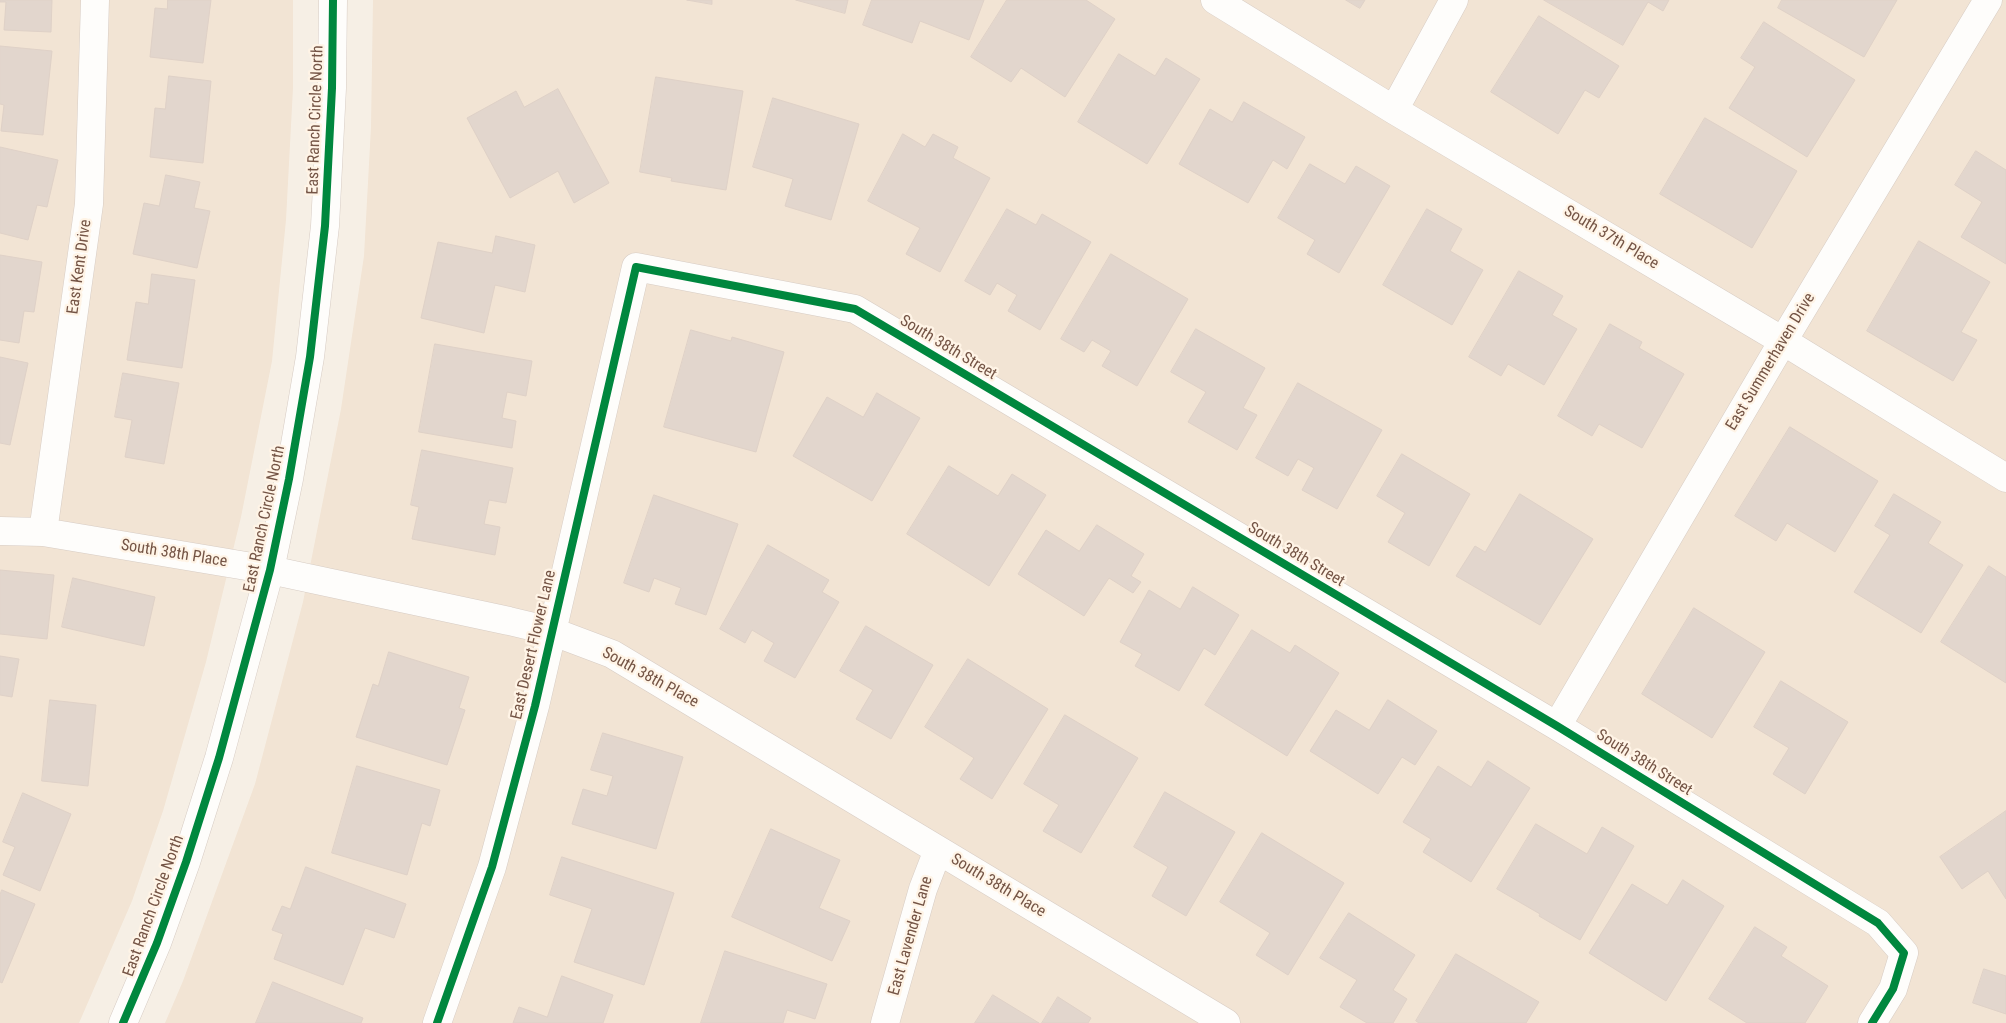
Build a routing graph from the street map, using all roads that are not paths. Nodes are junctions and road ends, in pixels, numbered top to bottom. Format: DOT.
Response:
graph roads {
  1 [pos="95,0"];
  2 [pos="333,0"];
  3 [pos="1215,0"];
  4 [pos="1454,0"];
  5 [pos="1988,0"];
  6 [pos="1394,110"];
  7 [pos="636,267"];
  8 [pos="1783,340"];
  9 [pos="2006,478"];
  10 [pos="0,530"];
  11 [pos="43,532"];
  12 [pos="270,570"];
  13 [pos="551,631"];
  14 [pos="1556,726"];
  15 [pos="938,850"];
  16 [pos="123,1023"];
  17 [pos="437,1023"];
  18 [pos="885,1023"];
  19 [pos="1226,1023"];
  20 [pos="1872,1023"];
  1 -- 11 [label="street, East Kent Drive"];
  2 -- 12 [label="street, East Ranch Circle North"];
  3 -- 6 [label="street, South 37th Place"];
  4 -- 6 [label="street"];
  5 -- 8 [label="street, East Summerhaven Drive"];
  6 -- 8 [label="street, South 37th Place"];
  7 -- 13 [label="street, East Desert Flower Lane"];
  7 -- 14 [label="street, South 38th Street"];
  8 -- 9 [label="street, South 37th Place"];
  8 -- 14 [label="street, East Summerhaven Drive"];
  10 -- 11 [label="street, South 38th Place"];
  11 -- 12 [label="street, South 38th Place"];
  12 -- 13 [label="street, South 38th Place"];
  12 -- 16 [label="street, East Ranch Circle North"];
  13 -- 15 [label="street, South 38th Place"];
  13 -- 17 [label="street, East Desert Flower Lane"];
  14 -- 20 [label="street, South 38th Street"];
  15 -- 18 [label="street, East Lavender Lane"];
  15 -- 19 [label="street, South 38th Place"];
}
